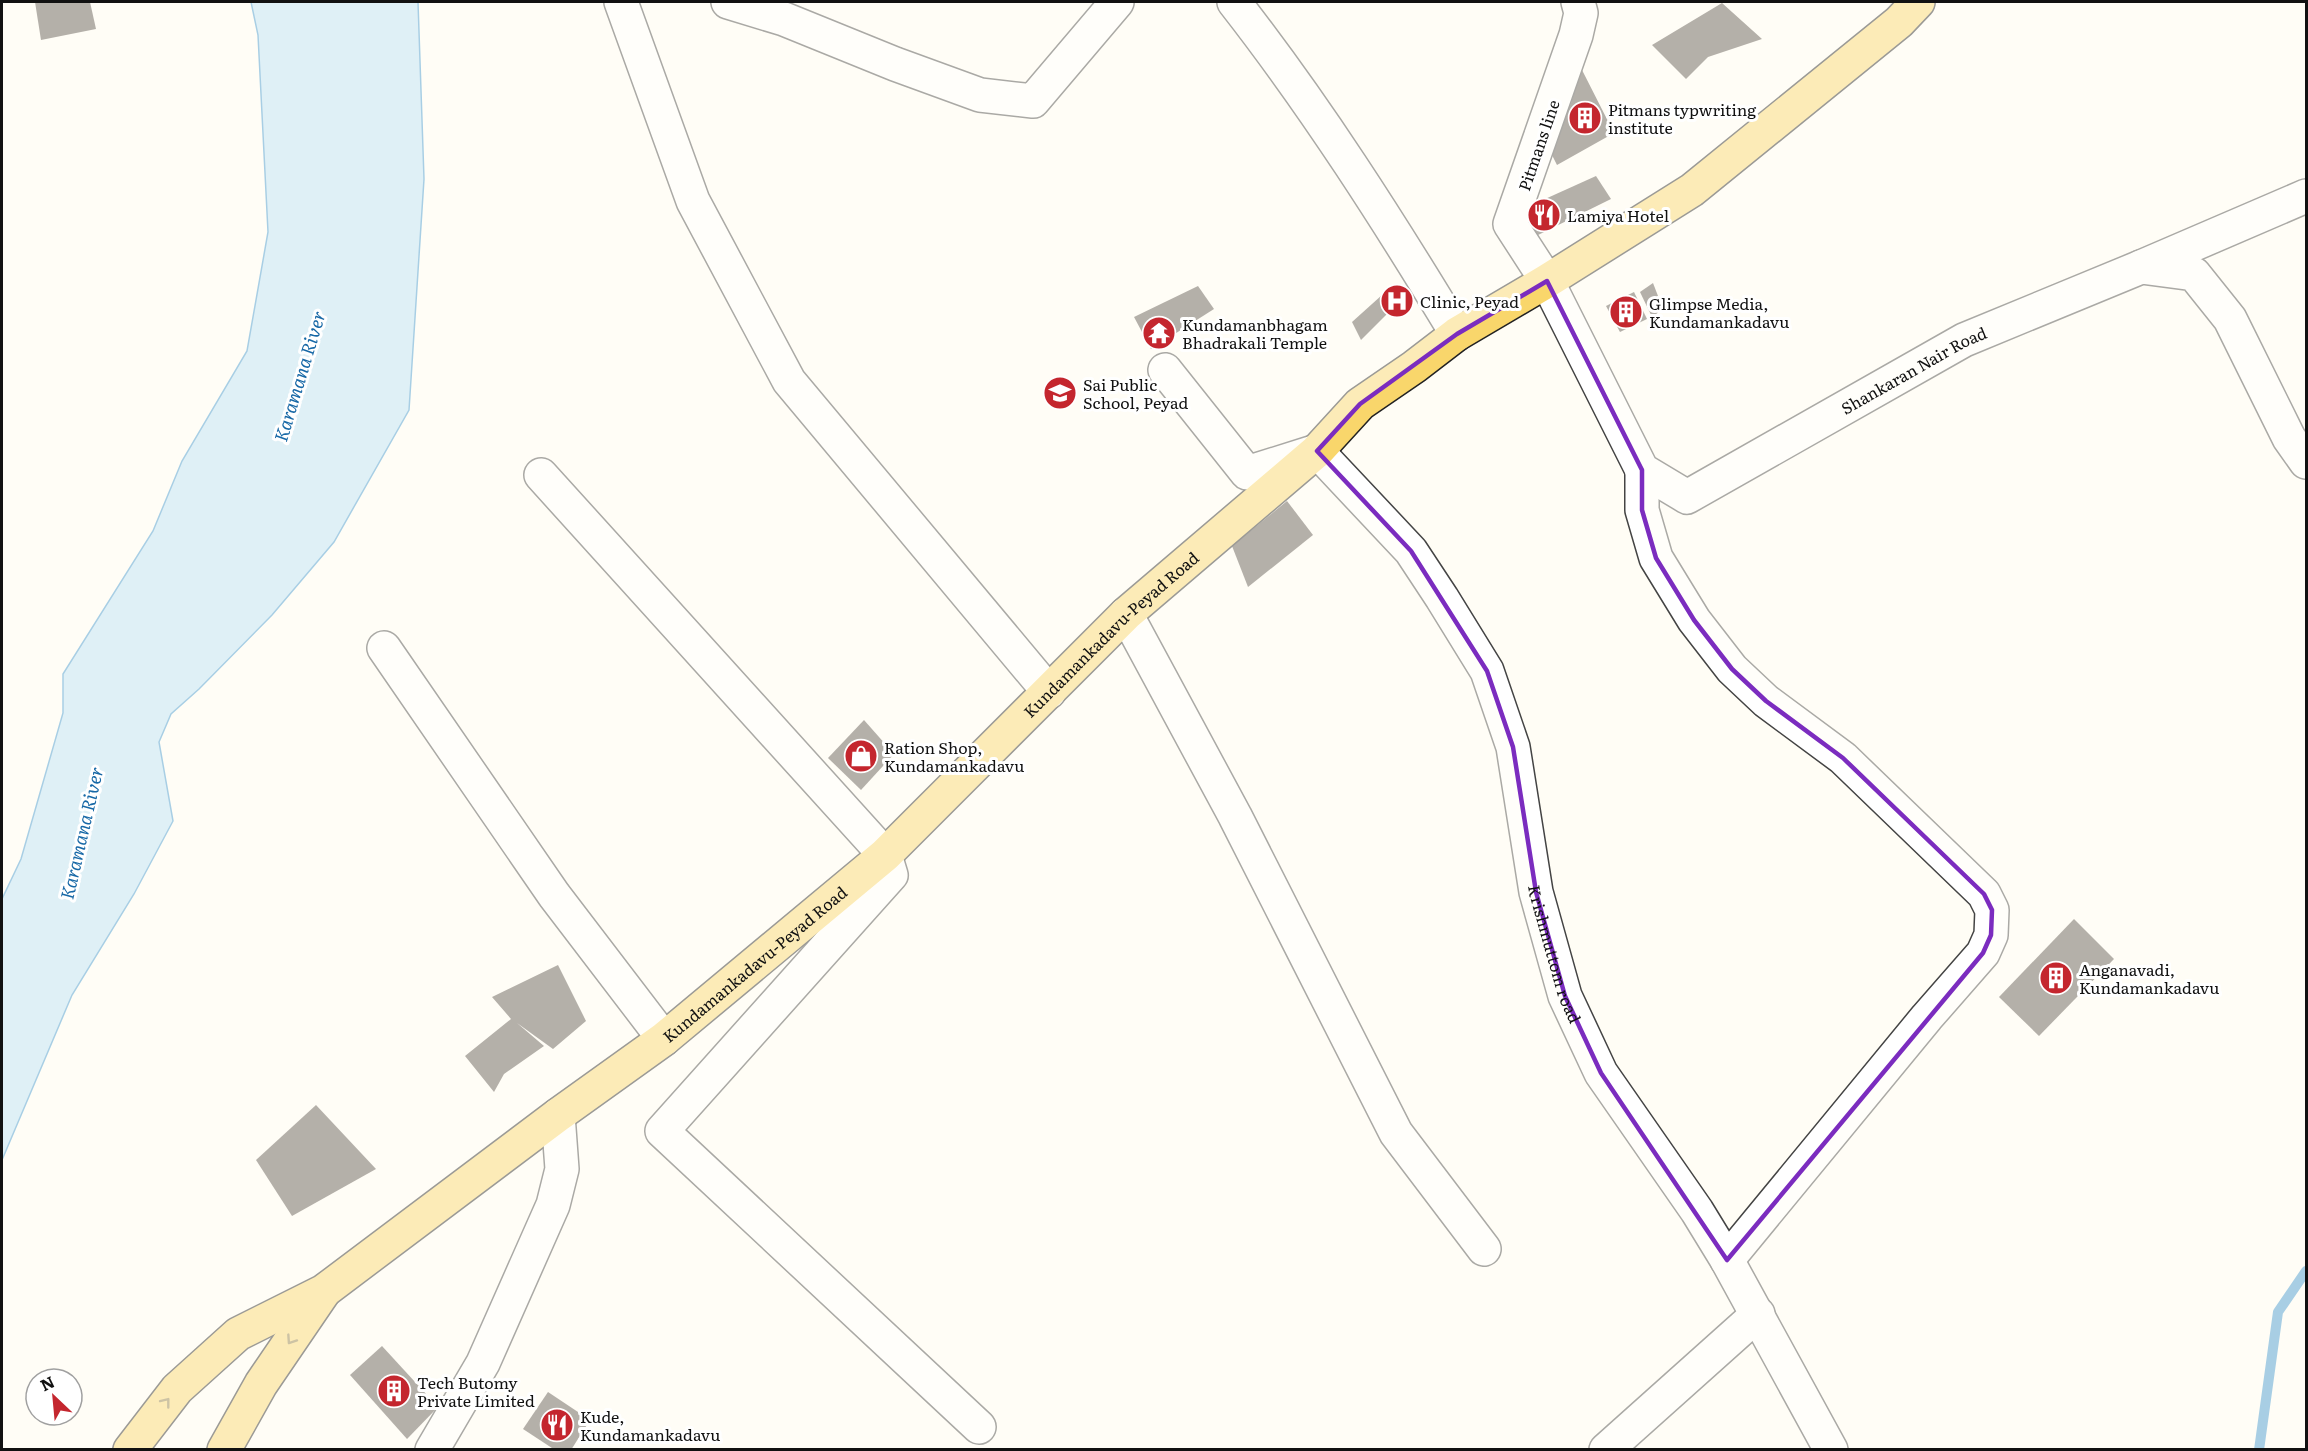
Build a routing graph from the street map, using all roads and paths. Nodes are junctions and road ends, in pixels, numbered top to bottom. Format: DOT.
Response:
graph roads {
  1 [pos="621,2"];
  2 [pos="728,2"];
  3 [pos="1118,2"];
  4 [pos="1234,2"];
  5 [pos="1578,2"];
  6 [pos="1918,2"];
  7 [pos="2307,196"];
  8 [pos="2141,267"];
  9 [pos="1546,281"];
  10 [pos="1457,334"];
  11 [pos="1166,370"];
  12 [pos="1317,451"];
  13 [pos="2307,462"];
  14 [pos="1642,470"];
  15 [pos="541,475"];
  16 [pos="1126,614"];
  17 [pos="384,648"];
  18 [pos="1049,692"];
  19 [pos="885,855"];
  20 [pos="663,1039"];
  21 [pos="558,1115"];
  22 [pos="1484,1249"];
  23 [pos="1727,1260"];
  24 [pos="324,1291"];
  25 [pos="1758,1314"];
  26 [pos="979,1427"];
  27 [pos="130,1449"];
  28 [pos="224,1449"];
  29 [pos="432,1449"];
  30 [pos="1606,1449"];
  31 [pos="1831,1449"];
  1 -- 18 [label="street"];
  2 -- 3 [label="street"];
  4 -- 10 [label="street"];
  5 -- 9 [label="street, Pitmans line"];
  6 -- 9 [label="main road, Kundamankadavu-Peyad Road"];
  7 -- 8 [label="street"];
  8 -- 13 [label="street, Shankaran Nair Road"];
  8 -- 14 [label="street, Shankaran Nair Road"];
  9 -- 10 [label="main road, Kundamankadavu-Peyad Road"];
  9 -- 14 [label="street"];
  10 -- 12 [label="main road, Kundamankadavu-Peyad Road"];
  11 -- 12 [label="street"];
  12 -- 16 [label="main road, Kundamankadavu-Peyad Road"];
  12 -- 23 [label="street, Krishmuttom road"];
  14 -- 23 [label="street"];
  15 -- 19 [label="street"];
  16 -- 18 [label="main road, Kundamankadavu-Peyad Road"];
  16 -- 22 [label="street"];
  17 -- 20 [label="street"];
  18 -- 19 [label="main road, Kundamankadavu-Peyad Road"];
  19 -- 20 [label="main road, Kundamankadavu-Peyad Road"];
  19 -- 26 [label="street"];
  20 -- 21 [label="main road, Kundamankadavu-Peyad Road"];
  21 -- 24 [label="main road, Kundamankadavu-Peyad Road"];
  21 -- 29 [label="street"];
  23 -- 25 [label="street, Krishmuttom road"];
  27 -- 24 [label="main road, Kundamankadavu-Peyad Road, one-way"];
  24 -- 28 [label="main road, Kundamankadavu-Peyad Road, one-way"];
  25 -- 30 [label="street"];
  25 -- 31 [label="street, Krishmuttom road"];
}
